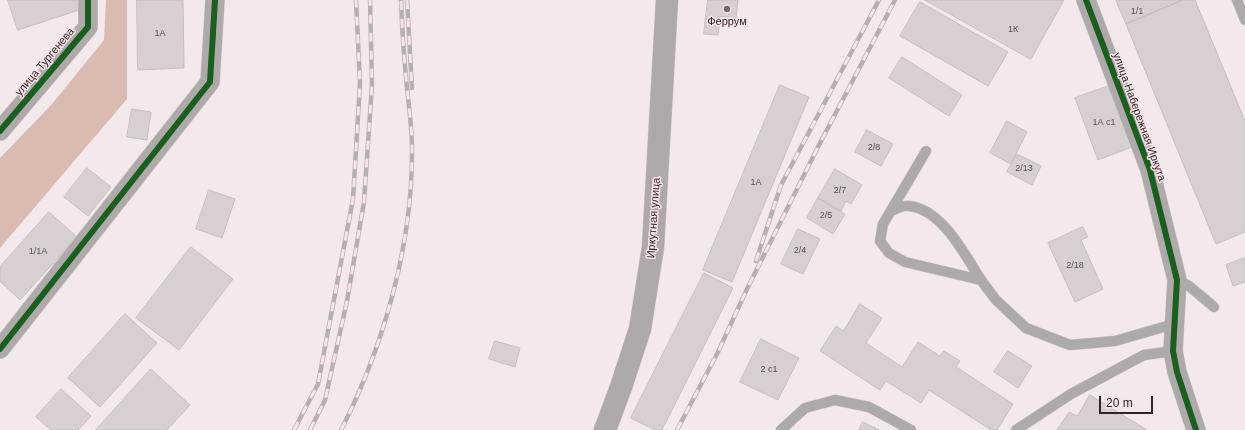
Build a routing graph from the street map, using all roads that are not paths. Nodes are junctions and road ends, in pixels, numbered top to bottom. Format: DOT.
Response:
graph roads {
  1 [pos="88,0"];
  2 [pos="215,0"];
  3 [pos="667,0"];
  4 [pos="1086,0"];
  5 [pos="1237,0"];
  6 [pos="1245,20"];
  7 [pos="0,131"];
  8 [pos="926,151"];
  9 [pos="891,211"];
  10 [pos="981,280"];
  11 [pos="1177,280"];
  12 [pos="1214,307"];
  13 [pos="1174,324"];
  14 [pos="0,349"];
  15 [pos="1173,351"];
  16 [pos="1192,427"];
  17 [pos="605,430"];
  18 [pos="781,430"];
  19 [pos="911,430"];
  20 [pos="1016,430"];
  1 -- 7 [label="street, улица Тургенева"];
  2 -- 14 [label="street"];
  3 -- 17 [label="main road, Иркутная улица"];
  4 -- 11 [label="street, улица Набережная Иркута"];
  5 -- 6 [label="lane"];
  8 -- 9 [label="lane"];
  9 -- 10 [label="lane"];
  9 -- 10 [label="lane"];
  10 -- 13 [label="lane"];
  11 -- 12 [label="lane"];
  11 -- 13 [label="street, улица Набережная Иркута"];
  13 -- 15 [label="street, улица Набережная Иркута"];
  15 -- 16 [label="street, улица Набережная Иркута"];
  15 -- 20 [label="lane"];
  18 -- 19 [label="lane"];
}
